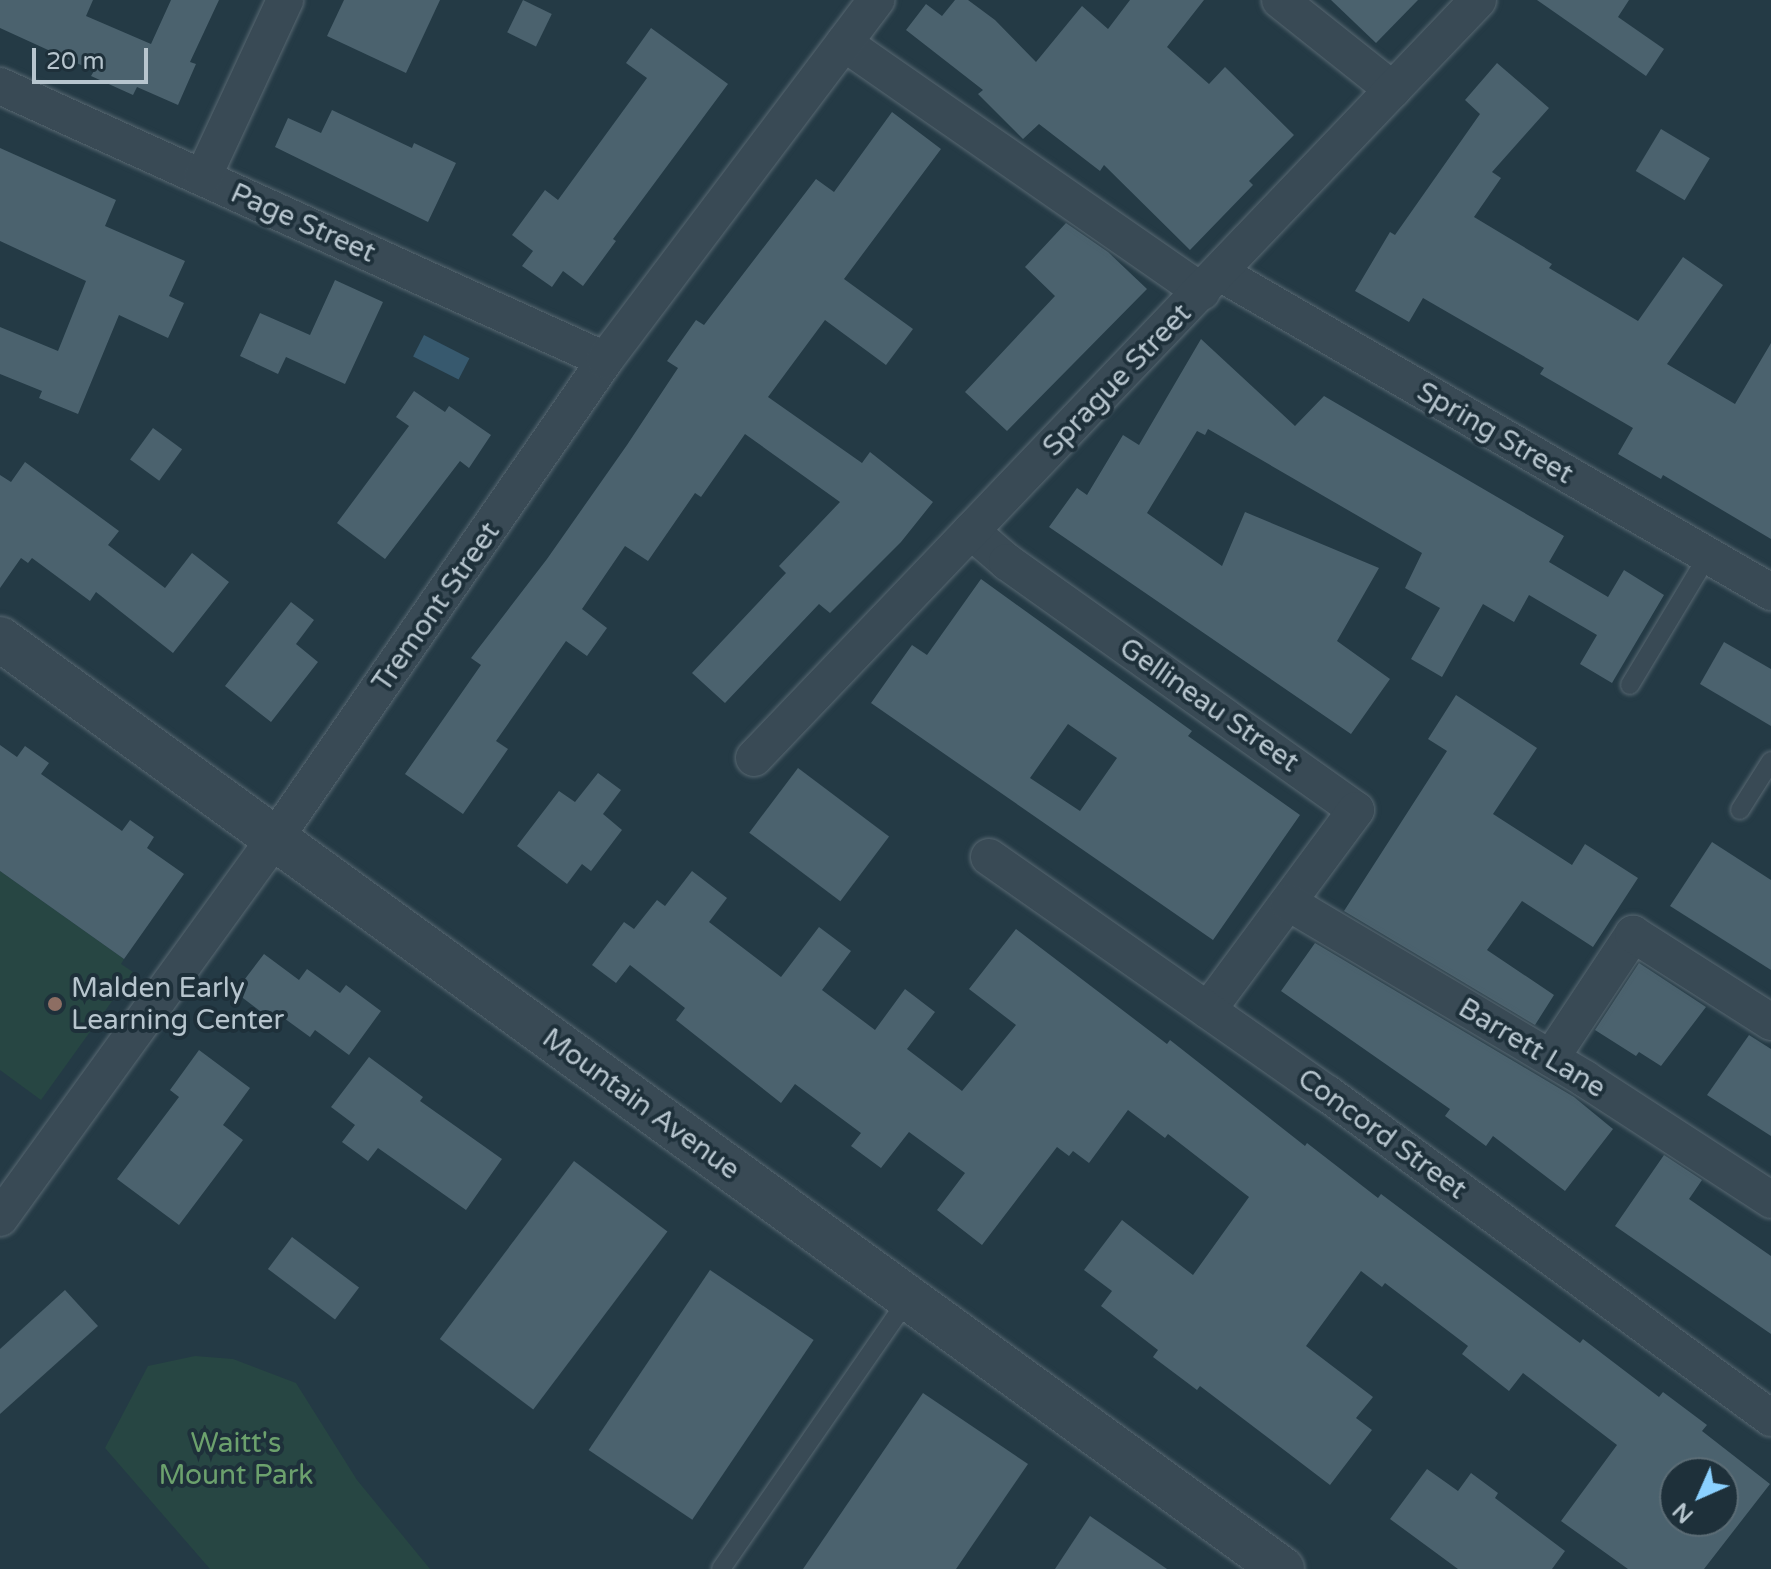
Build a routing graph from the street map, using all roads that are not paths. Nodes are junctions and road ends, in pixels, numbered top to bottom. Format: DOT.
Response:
graph roads {
  1 [pos="285,0"];
  2 [pos="876,0"];
  3 [pos="1280,0"];
  4 [pos="1478,0"];
  5 [pos="844,43"];
  6 [pos="0,86"];
  7 [pos="1393,90"];
  8 [pos="203,177"];
  9 [pos="1211,282"];
  10 [pos="605,360"];
  11 [pos="971,531"];
  12 [pos="1707,557"];
  13 [pos="1771,592"];
  14 [pos="0,639"];
  15 [pos="1630,685"];
  16 [pos="754,758"];
  17 [pos="1771,761"];
  18 [pos="1740,810"];
  19 [pos="276,837"];
  20 [pos="989,857"];
  21 [pos="1289,903"];
  22 [pos="1208,1010"];
  23 [pos="1771,1022"];
  24 [pos="1551,1058"];
  25 [pos="1771,1200"];
  26 [pos="0,1218"];
  27 [pos="909,1298"];
  28 [pos="1771,1418"];
  29 [pos="721,1569"];
  30 [pos="1282,1569"];
  1 -- 8 [label="street"];
  2 -- 5 [label="street, Tremont Street"];
  3 -- 7 [label="street"];
  4 -- 7 [label="street, Sprague Street"];
  5 -- 9 [label="street, Spring Street"];
  5 -- 10 [label="street, Tremont Street"];
  6 -- 8 [label="street, Page Street"];
  7 -- 9 [label="street, Sprague Street"];
  8 -- 10 [label="street, Page Street"];
  9 -- 11 [label="street, Sprague Street"];
  9 -- 12 [label="street, Spring Street"];
  10 -- 19 [label="street, Tremont Street"];
  11 -- 16 [label="street, Sprague Street"];
  11 -- 21 [label="street, Gellineau Street"];
  12 -- 13 [label="street, Spring Street"];
  12 -- 15 [label="lane"];
  14 -- 19 [label="street, Mountain Avenue"];
  17 -- 18 [label="lane"];
  19 -- 26 [label="street, Tremont Street"];
  19 -- 27 [label="street, Mountain Avenue"];
  20 -- 22 [label="street, Concord Street"];
  21 -- 22 [label="street"];
  21 -- 24 [label="street, Barrett Lane"];
  22 -- 28 [label="street, Concord Street"];
  23 -- 24 [label="street"];
  24 -- 25 [label="street, Barrett Lane"];
  27 -- 29 [label="lane"];
  27 -- 30 [label="street, Mountain Avenue"];
}
